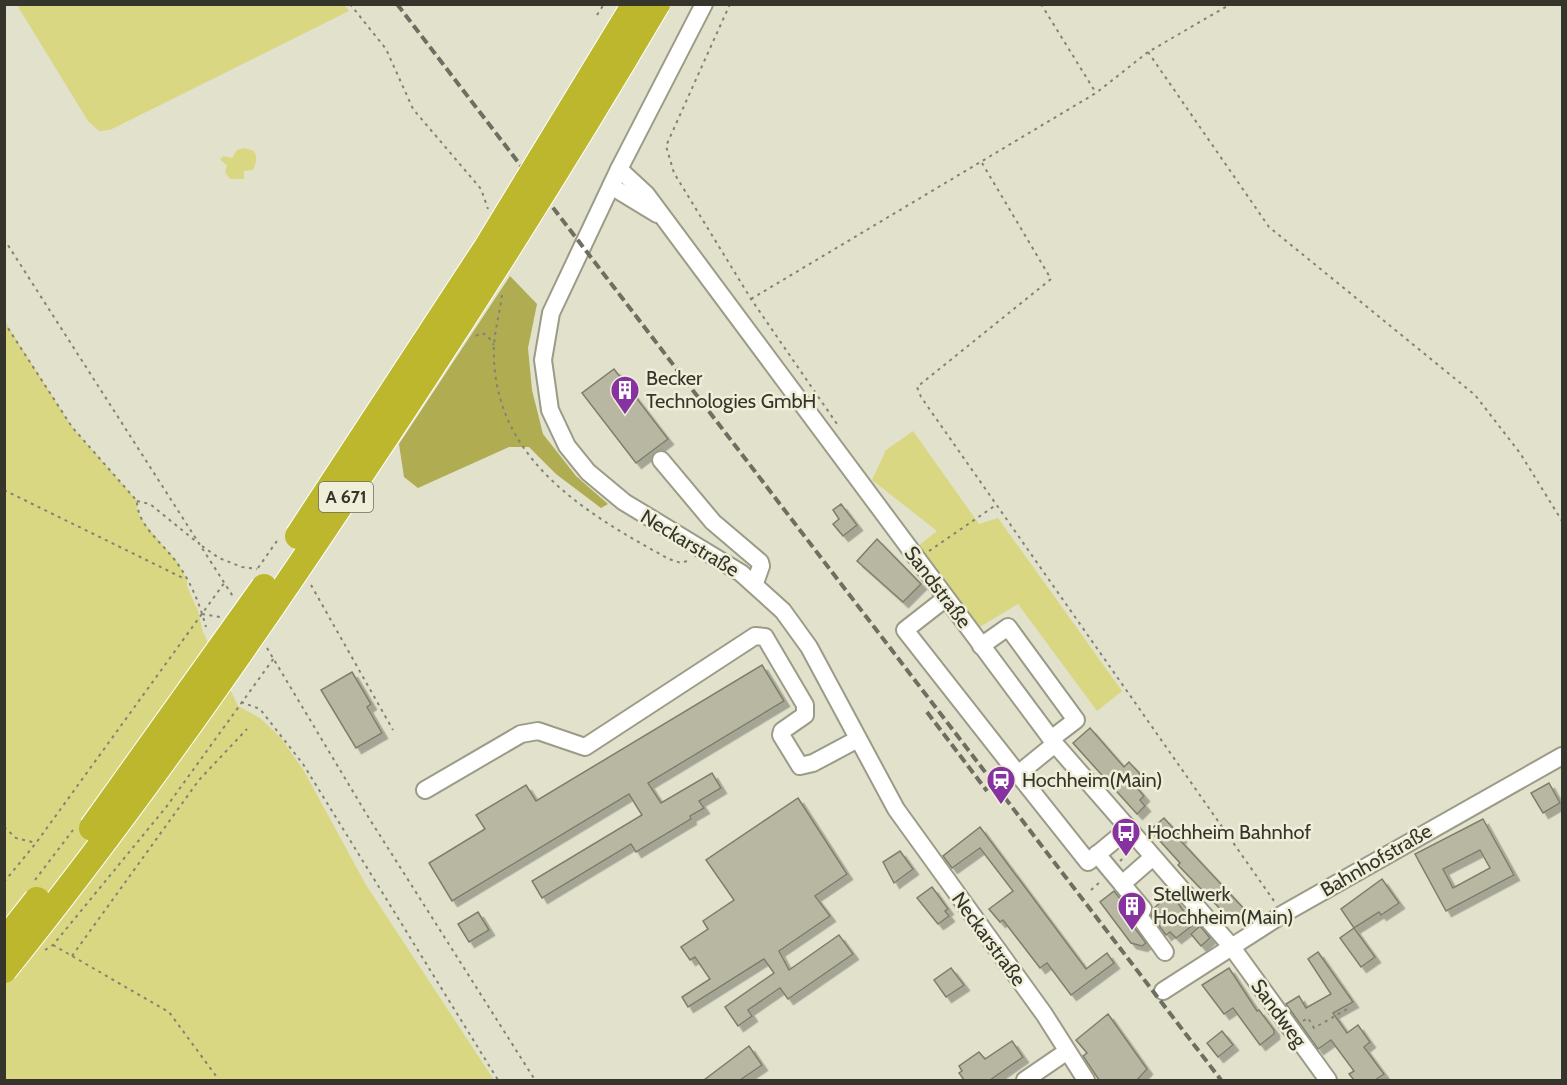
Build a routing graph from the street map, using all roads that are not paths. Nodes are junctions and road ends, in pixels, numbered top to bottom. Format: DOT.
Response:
graph roads {
  1 [pos="635,4"];
  2 [pos="657,4"];
  3 [pos="704,4"];
  4 [pos="619,169"];
  5 [pos="611,186"];
  6 [pos="660,216"];
  7 [pos="661,460"];
  8 [pos="755,583"];
  9 [pos="946,598"];
  10 [pos="981,646"];
  11 [pos="858,739"];
  12 [pos="1053,742"];
  13 [pos="1563,756"];
  14 [pos="1018,774"];
  15 [pos="425,790"];
  16 [pos="1128,829"];
  17 [pos="1097,855"];
  18 [pos="1153,857"];
  19 [pos="1122,884"];
  20 [pos="4,942"];
  21 [pos="1231,946"];
  22 [pos="1165,952"];
  23 [pos="4,970"];
  24 [pos="1163,990"];
  25 [pos="1066,1052"];
  26 [pos="1025,1080"];
  27 [pos="1086,1080"];
  28 [pos="1328,1080"];
  1 -- 20 [label="highway, A 671, bridge"];
  2 -- 23 [label="highway, A 671, bridge"];
  3 -- 4 [label="street, Neckarstraße"];
  4 -- 5 [label="street, Neckarstraße"];
  4 -- 6 [label="street, Sandstraße"];
  5 -- 6 [label="street, Sandstraße"];
  5 -- 8 [label="street, Neckarstraße"];
  6 -- 9 [label="street, Sandstraße"];
  7 -- 8 [label="street"];
  8 -- 11 [label="street, Neckarstraße"];
  9 -- 10 [label="street, Sandstraße"];
  9 -- 14 [label="street"];
  10 -- 12 [label="street, Sandstraße"];
  10 -- 12 [label="street"];
  11 -- 15 [label="street"];
  11 -- 25 [label="street, Neckarstraße"];
  12 -- 14 [label="street"];
  12 -- 16 [label="street, Sandstraße"];
  13 -- 21 [label="street, Bahnhofstraße"];
  14 -- 17 [label="street"];
  16 -- 17 [label="street"];
  16 -- 18 [label="street, Sandstraße"];
  17 -- 19 [label="street"];
  18 -- 19 [label="street"];
  18 -- 21 [label="street, Sandstraße"];
  19 -- 22 [label="street"];
  21 -- 24 [label="street, Bahnhofstraße"];
  21 -- 28 [label="street, Sandweg"];
  25 -- 26 [label="street"];
  25 -- 27 [label="street, Neckarstraße"];
}
